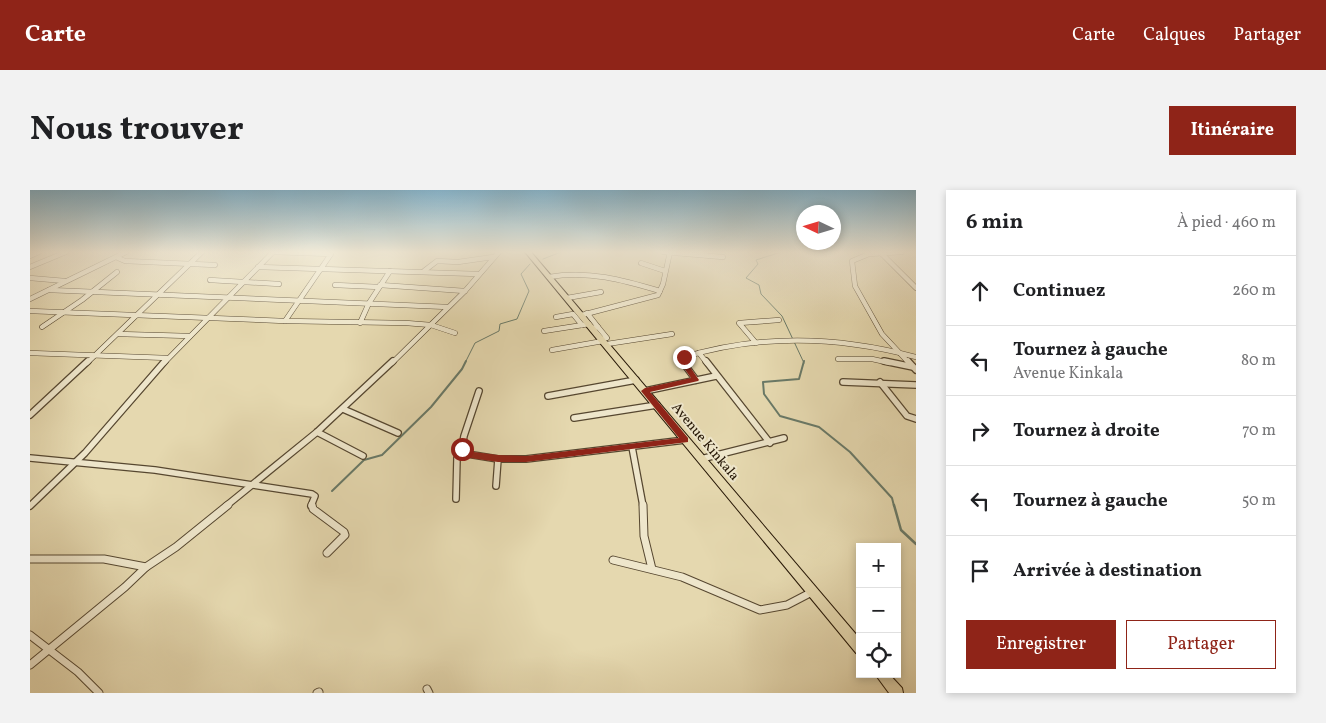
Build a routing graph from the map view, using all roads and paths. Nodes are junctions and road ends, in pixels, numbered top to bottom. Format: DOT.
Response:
graph roads {
  1 [pos="77,275"];
  2 [pos="113,275"];
  3 [pos="179,275"];
  4 [pos="248,275"];
  5 [pos="317,275"];
  6 [pos="387,275"];
  7 [pos="477,275"];
  8 [pos="557,275"];
  9 [pos="598,275"];
  10 [pos="663,275"];
  11 [pos="855,275"];
  12 [pos="903,275"];
  13 [pos="549,277"];
  14 [pos="30,278"];
  15 [pos="210,280"];
  16 [pos="65,281"];
  17 [pos="241,282"];
  18 [pos="279,284"];
  19 [pos="335,285"];
  20 [pos="379,286"];
  21 [pos="916,288"];
  22 [pos="49,290"];
  23 [pos="465,291"];
  24 [pos="660,291"];
  25 [pos="601,292"];
  26 [pos="90,293"];
  27 [pos="158,296"];
  28 [pos="228,298"];
  29 [pos="567,298"];
  30 [pos="30,299"];
  31 [pos="300,301"];
  32 [pos="369,303"];
  33 [pos="448,307"];
  34 [pos="30,311"];
  35 [pos="63,312"];
  36 [pos="139,314"];
  37 [pos="208,317"];
  38 [pos="556,317"];
  39 [pos="779,320"];
  40 [pos="285,321"];
  41 [pos="587,321"];
  42 [pos="360,323"];
  43 [pos="431,325"];
  44 [pos="42,327"];
  45 [pos="544,331"];
  46 [pos="455,333"];
  47 [pos="118,334"];
  48 [pos="672,334"];
  49 [pos="190,336"];
  50 [pos="606,341"];
  51 [pos="756,343"];
  52 [pos="552,350"];
  53 [pos="900,352"];
  54 [pos="30,353"];
  55 [pos="699,353"];
  56 [pos="94,356"];
  57 [pos="916,357"];
  58 [pos="168,358"];
  59 [pos="838,359"];
  60 [pos="915,368"];
  61 [pos="716,376"];
  62 [pos="636,380"];
  63 [pos="696,380"];
  64 [pos="843,382"];
  65 [pos="880,382"];
  66 [pos="916,385"];
  67 [pos="645,391"];
  68 [pos="479,392"];
  69 [pos="548,396"];
  70 [pos="657,405"];
  71 [pos="343,409"];
  72 [pos="30,415"];
  73 [pos="574,418"];
  74 [pos="916,419"];
  75 [pos="317,432"];
  76 [pos="398,433"];
  77 [pos="784,438"];
  78 [pos="685,440"];
  79 [pos="770,443"];
  80 [pos="632,447"];
  81 [pos="461,453"];
  82 [pos="364,456"];
  83 [pos="30,458"];
  84 [pos="498,458"];
  85 [pos="701,459"];
  86 [pos="75,463"];
  87 [pos="254,483"];
  88 [pos="496,486"];
  89 [pos="456,499"];
  90 [pos="30,506"];
  91 [pos="327,553"];
  92 [pos="30,559"];
  93 [pos="613,560"];
  94 [pos="146,567"];
  95 [pos="652,569"];
  96 [pos="812,592"];
  97 [pos="30,635"];
  98 [pos="856,644"];
  99 [pos="47,650"];
  100 [pos="30,666"];
  101 [pos="884,678"];
  102 [pos="99,693"];
  103 [pos="897,693"];
  1 -- 16 [label="street"];
  2 -- 26 [label="street"];
  3 -- 27 [label="street"];
  4 -- 17 [label="street"];
  5 -- 31 [label="street"];
  6 -- 20 [label="street"];
  7 -- 23 [label="street"];
  8 -- 13 [label="street"];
  9 -- 24 [label="street"];
  10 -- 24 [label="street"];
  11 -- 53 [label="street"];
  12 -- 21 [label="street"];
  13 -- 29 [label="main road, Avenue Kinkala"];
  14 -- 16 [label="street"];
  15 -- 17 [label="street"];
  16 -- 22 [label="street"];
  17 -- 18 [label="street"];
  17 -- 28 [label="street"];
  19 -- 20 [label="street"];
  20 -- 23 [label="street"];
  20 -- 32 [label="street"];
  22 -- 26 [label="street"];
  22 -- 30 [label="street"];
  23 -- 33 [label="street"];
  24 -- 41 [label="street"];
  25 -- 29 [label="street"];
  26 -- 27 [label="street"];
  26 -- 35 [label="street"];
  27 -- 28 [label="street"];
  27 -- 36 [label="street"];
  28 -- 31 [label="street"];
  28 -- 37 [label="street"];
  29 -- 41 [label="main road, Avenue Kinkala"];
  31 -- 32 [label="street"];
  31 -- 40 [label="street"];
  32 -- 33 [label="street"];
  32 -- 42 [label="street"];
  33 -- 43 [label="street"];
  34 -- 35 [label="street"];
  35 -- 36 [label="street"];
  35 -- 44 [label="street"];
  36 -- 37 [label="street"];
  36 -- 47 [label="street"];
  37 -- 40 [label="street"];
  37 -- 49 [label="street"];
  38 -- 41 [label="street"];
  39 -- 51 [label="street"];
  40 -- 42 [label="street"];
  41 -- 45 [label="street"];
  41 -- 50 [label="main road, Avenue Kinkala"];
  42 -- 43 [label="street"];
  43 -- 46 [label="street"];
  43 -- 71 [label="street"];
  47 -- 49 [label="street"];
  47 -- 56 [label="street"];
  48 -- 50 [label="street"];
  49 -- 58 [label="street"];
  50 -- 52 [label="street"];
  50 -- 62 [label="main road, Avenue Kinkala"];
  51 -- 53 [label="street"];
  51 -- 55 [label="street"];
  53 -- 57 [label="street"];
  53 -- 60 [label="street"];
  54 -- 56 [label="street"];
  55 -- 61 [label="street"];
  55 -- 63 [label="street"];
  56 -- 58 [label="street"];
  56 -- 72 [label="street"];
  58 -- 86 [label="street"];
  59 -- 60 [label="street"];
  61 -- 63 [label="street"];
  61 -- 79 [label="street"];
  62 -- 67 [label="main road, Avenue Kinkala"];
  62 -- 69 [label="street"];
  63 -- 67 [label="street"];
  64 -- 65 [label="street"];
  65 -- 66 [label="street"];
  65 -- 74 [label="street"];
  67 -- 70 [label="main road, Avenue Kinkala"];
  68 -- 81 [label="street"];
  70 -- 73 [label="street"];
  70 -- 78 [label="main road, Avenue Kinkala"];
  71 -- 75 [label="street"];
  71 -- 76 [label="street"];
  75 -- 82 [label="street"];
  75 -- 87 [label="street"];
  77 -- 79 [label="street"];
  78 -- 80 [label="street"];
  78 -- 85 [label="main road, Avenue Kinkala"];
  79 -- 85 [label="street"];
  80 -- 84 [label="street"];
  80 -- 95 [label="street"];
  81 -- 84 [label="street"];
  81 -- 89 [label="street"];
  83 -- 86 [label="street"];
  84 -- 88 [label="street"];
  85 -- 96 [label="main road, Avenue Kinkala"];
  86 -- 87 [label="street"];
  86 -- 90 [label="street"];
  87 -- 91 [label="street"];
  87 -- 94 [label="street"];
  92 -- 94 [label="street"];
  93 -- 95 [label="street"];
  94 -- 99 [label="street"];
  95 -- 96 [label="street"];
  96 -- 98 [label="main road, Avenue Kinkala"];
  97 -- 99 [label="street"];
  99 -- 100 [label="street"];
  99 -- 102 [label="street"];
  101 -- 103 [label="main road"];
}
